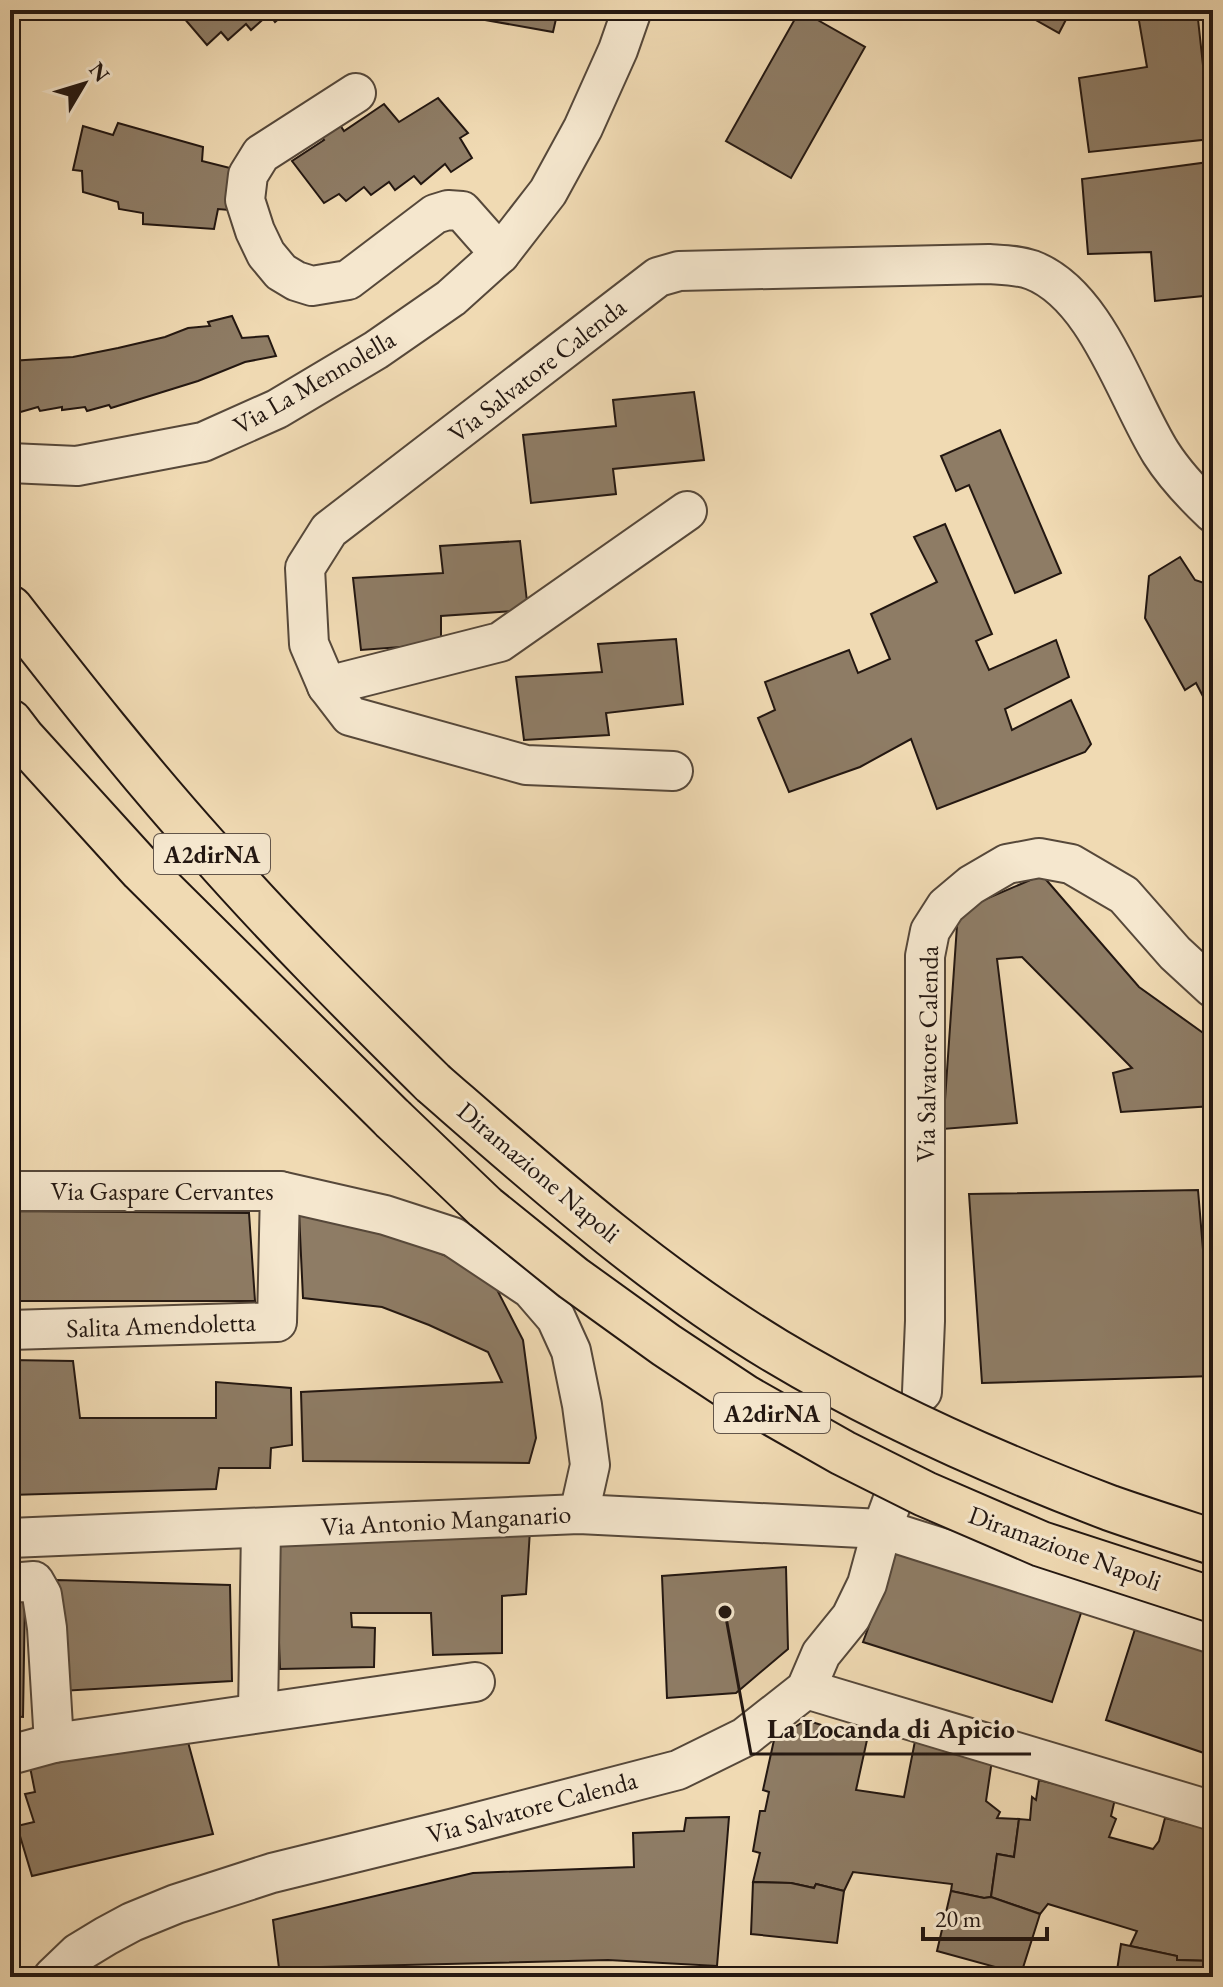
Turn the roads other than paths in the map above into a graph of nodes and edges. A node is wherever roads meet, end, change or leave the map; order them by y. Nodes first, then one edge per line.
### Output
1 (632, 10) edge
2 (356, 93) dead end
3 (500, 254) junction
4 (10, 463) edge
5 (687, 511) dead end
6 (1213, 513) edge
7 (10, 608) edge
8 (327, 686) junction
9 (10, 722) edge
10 (673, 771) dead end
11 (1213, 988) edge
12 (10, 1191) edge
13 (280, 1191) junction
14 (10, 1330) edge
15 (922, 1392) tunnel mouth
16 (579, 1514) junction
17 (887, 1514) junction
18 (261, 1529) junction
19 (10, 1538) edge
20 (1213, 1542) edge
21 (10, 1583) edge
22 (1213, 1600) edge
23 (1213, 1634) edge
24 (475, 1682) dead end
25 (806, 1689) junction
26 (258, 1712) junction
27 (54, 1743) junction
28 (10, 1755) edge
29 (1213, 1811) edge
30 (53, 1977) edge

1 - 3 street, Via La Mennolella
2 - 3 street
3 - 4 street, Via La Mennolella
5 - 8 street
6 - 8 street, Via Salvatore Calenda
7 - 20 highway, Diramazione Napoli / A2dirNA, bridge
8 - 10 street, Via Salvatore Calenda
9 - 22 highway, Diramazione Napoli / A2dirNA, bridge
11 - 15 street, Via Salvatore Calenda
12 - 13 street, Via Gaspare Cervantes
13 - 14 street, Salita Amendoletta
13 - 16 street, Via Gaspare Cervantes
16 - 17 street, Via Antonio Manganario
16 - 18 street, Via Antonio Manganario
17 - 23 street, Via Antonio Manganario
17 - 25 street, Via Salvatore Calenda
18 - 19 street, Via Antonio Manganario
18 - 26 street
21 - 27 street
24 - 26 street
25 - 29 street
25 - 30 street, Via Salvatore Calenda
26 - 27 street
27 - 28 street

